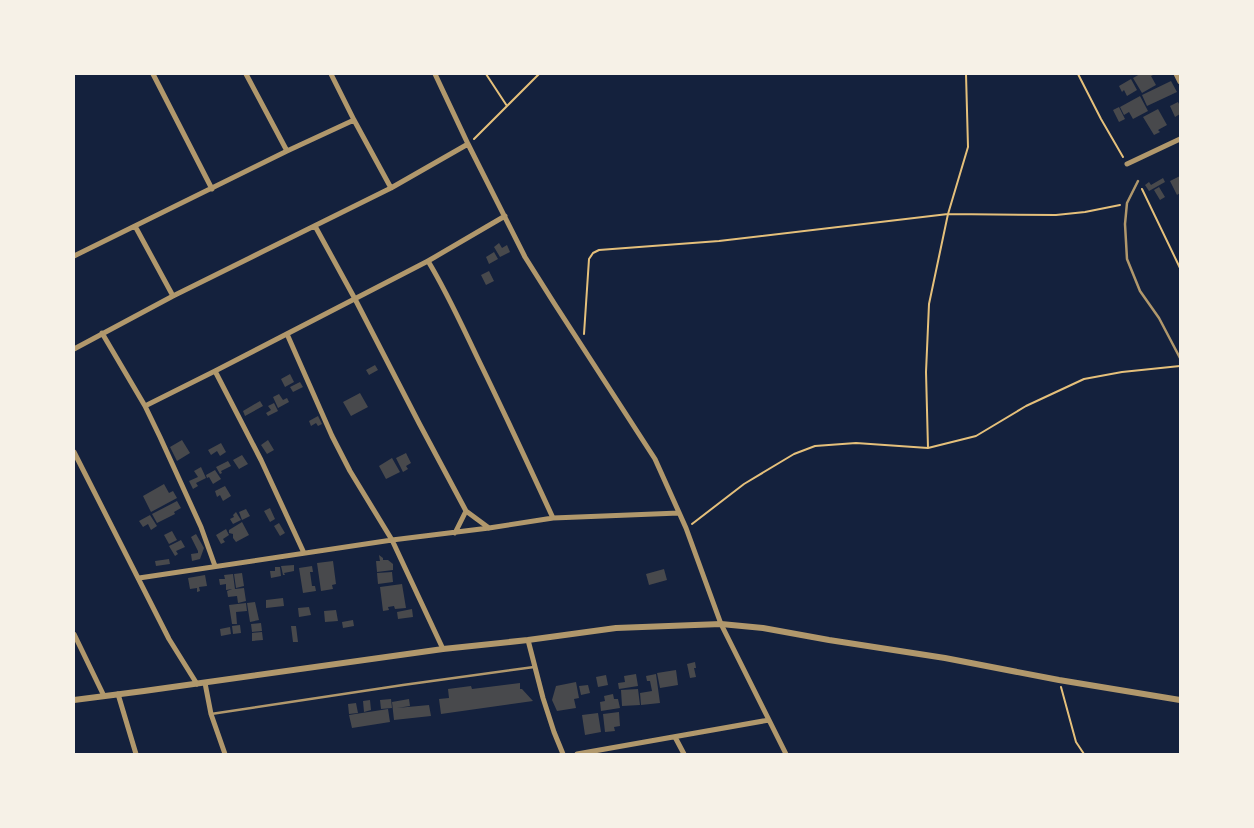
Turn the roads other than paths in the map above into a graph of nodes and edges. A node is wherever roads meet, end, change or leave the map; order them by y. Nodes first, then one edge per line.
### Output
1 (153, 74) edge
2 (246, 74) edge
3 (330, 74) edge
4 (435, 74) edge
5 (1176, 74) edge
6 (1180, 82) edge
7 (354, 120) junction
8 (1180, 140) edge
9 (468, 144) junction
10 (287, 151) junction
11 (1127, 164) dead end
12 (1138, 181) dead end
13 (391, 188) junction
14 (212, 189) junction
15 (505, 216) junction
16 (135, 226) junction
17 (315, 226) junction
18 (74, 256) edge
19 (428, 261) junction
20 (173, 296) junction
21 (355, 299) junction
22 (102, 334) junction
23 (287, 334) junction
24 (74, 349) edge
25 (1180, 358) edge
26 (215, 371) junction
27 (145, 406) junction
28 (74, 452) edge
29 (466, 511) junction
30 (679, 513) junction
31 (553, 518) junction
32 (488, 528) junction
33 (454, 532) junction
34 (392, 540) junction
35 (304, 553) junction
36 (215, 566) junction
37 (138, 578) junction
38 (720, 624) junction
39 (74, 634) edge
40 (528, 640) junction
41 (443, 649) junction
42 (536, 667) junction
43 (205, 683) junction
44 (197, 684) junction
45 (118, 694) junction
46 (104, 696) junction
47 (74, 700) edge
48 (1180, 700) edge
49 (212, 714) junction
50 (769, 720) junction
51 (675, 737) junction
52 (136, 754) edge
53 (225, 754) edge
54 (563, 754) edge
55 (577, 754) edge
56 (684, 754) edge
57 (786, 754) edge

1 - 14 street
2 - 10 street
3 - 7 street
4 - 9 street
5 - 6 street
7 - 10 street
7 - 13 street
8 - 11 street
9 - 13 street
9 - 15 street
10 - 14 street
12 - 25 lane
13 - 17 street
14 - 16 street
15 - 19 street
15 - 30 street
16 - 18 street
16 - 20 street
17 - 20 street
17 - 21 street
19 - 21 street
19 - 31 street
20 - 22 street
21 - 23 street
21 - 29 street
22 - 24 street
22 - 27 street
23 - 26 street
23 - 34 street
26 - 27 street
26 - 35 street
27 - 36 street
28 - 37 street
29 - 32 street
29 - 33 street
30 - 31 street
30 - 38 street
31 - 32 street
32 - 33 street
33 - 34 street
34 - 35 street
34 - 41 street
35 - 36 street
36 - 37 street
37 - 44 street
38 - 40 street
38 - 48 street
38 - 50 street
39 - 46 street
40 - 41 street
40 - 42 street
41 - 43 street
42 - 49 lane
42 - 54 street
43 - 44 street
43 - 49 street
44 - 45 street
45 - 46 street
45 - 52 street
46 - 47 street
49 - 53 street
50 - 51 street
50 - 57 street
51 - 55 street
51 - 56 street

